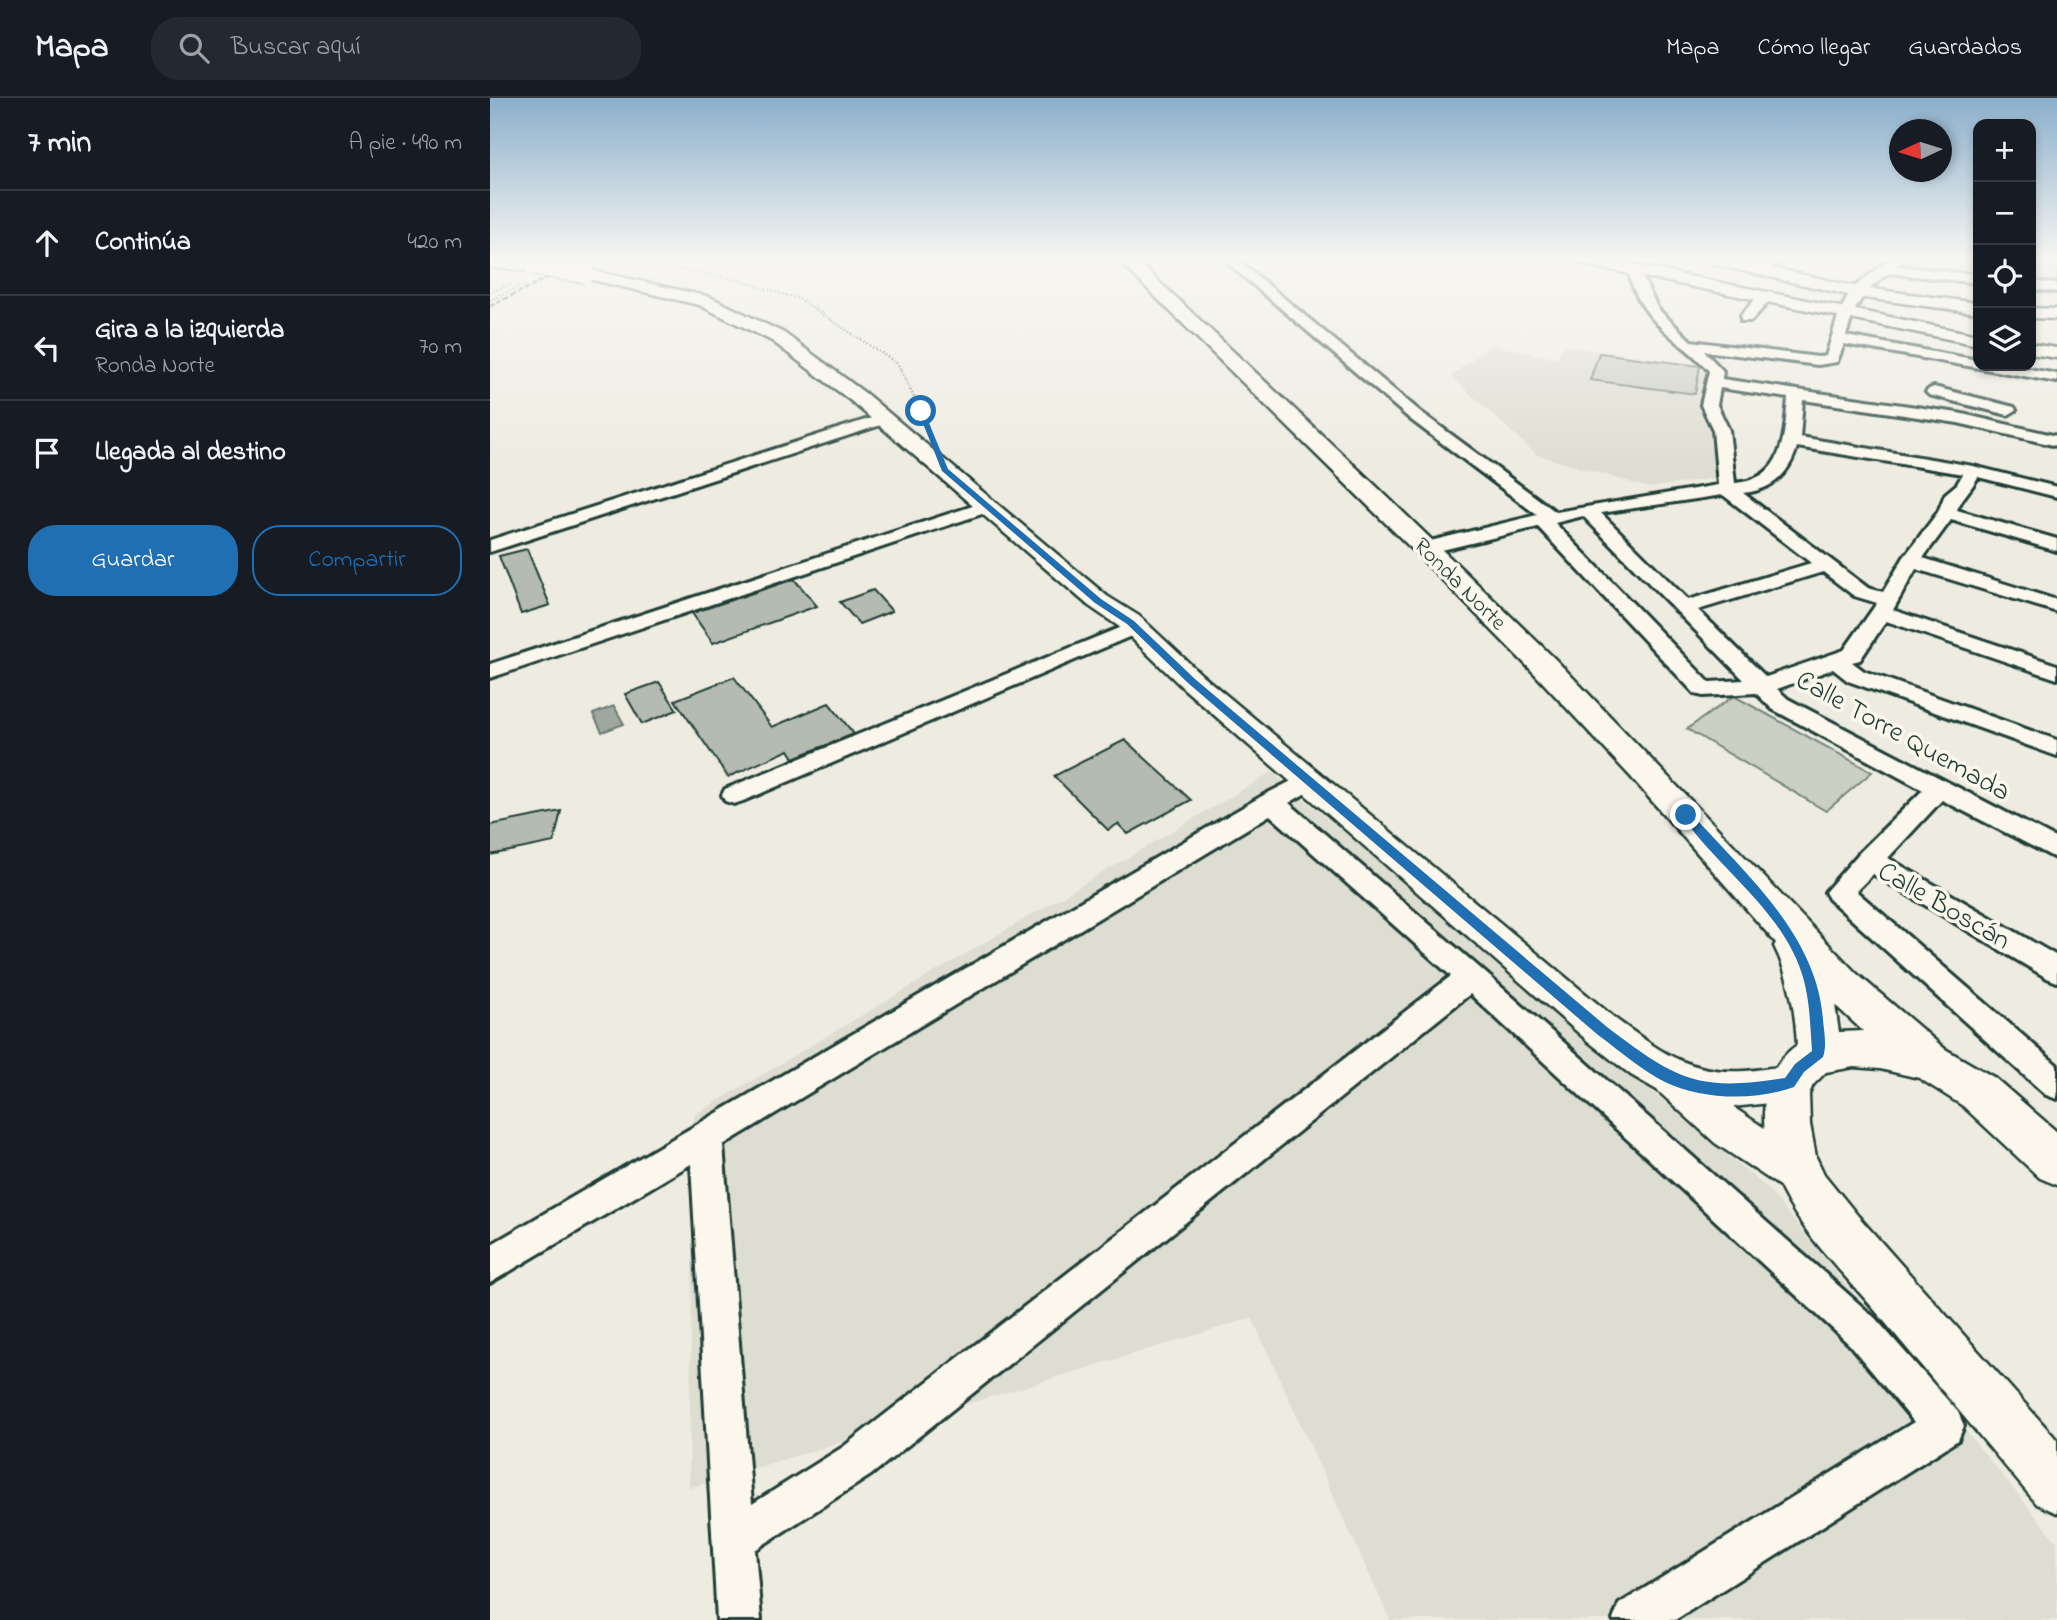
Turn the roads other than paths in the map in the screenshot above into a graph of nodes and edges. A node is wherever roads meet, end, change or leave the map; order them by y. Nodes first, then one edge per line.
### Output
1 (764, 330) edge
2 (1199, 330) edge
3 (1314, 330) edge
4 (1669, 330) edge
5 (1841, 330) edge
6 (1927, 330) edge
7 (1946, 334) junction
8 (1838, 339) junction
9 (1973, 339) edge
10 (1688, 345) junction
11 (2036, 350) edge
12 (2057, 353) edge
13 (1973, 365) edge
14 (2017, 371) edge
15 (1937, 375) junction
16 (2057, 378) edge
17 (1715, 383) junction
18 (1796, 396) junction
19 (2020, 413) dead end
20 (1932, 414) junction
21 (884, 419) junction
22 (2057, 441) edge
23 (1792, 442) junction
24 (1939, 465) junction
25 (1973, 471) junction
26 (1727, 489) junction
27 (2057, 492) edge
28 (1951, 504) junction
29 (988, 506) junction
30 (1587, 510) junction
31 (1546, 518) junction
32 (2057, 545) edge
33 (490, 546) edge
34 (1425, 548) junction
35 (1911, 561) junction
36 (1825, 565) junction
37 (2057, 606) edge
38 (1685, 607) junction
39 (1884, 607) junction
40 (1136, 627) junction
41 (1836, 661) junction
42 (490, 671) edge
43 (2057, 672) edge
44 (1763, 686) junction
45 (2057, 748) edge
46 (1309, 780) junction
47 (1939, 788) junction
48 (734, 796) dead end
49 (1270, 803) junction
50 (2057, 850) edge
51 (1868, 859) junction
52 (1782, 923) junction
53 (2057, 970) edge
54 (1471, 977) junction
55 (1929, 1062) junction
56 (1804, 1068) junction
57 (1671, 1078) junction
58 (2057, 1085) edge
59 (706, 1137) junction
60 (2057, 1163) edge
61 (1798, 1175) junction
62 (490, 1265) edge
63 (2057, 1484) edge
64 (734, 1539) junction
65 (739, 1620) edge
66 (1635, 1620) edge

1 - 21 street, bridge
2 - 34 main road, Ronda Norte
3 - 31 street, Calle Torre Quemada
4 - 10 street
5 - 8 street
6 - 7 street
7 - 9 street
7 - 15 street
8 - 10 street
8 - 15 street
10 - 17 street
11 - 12 street
13 - 15 street
14 - 16 street
15 - 19 street
15 - 20 street
17 - 18 street
17 - 26 street
18 - 20 street
18 - 23 street
20 - 22 street
21 - 29 street
21 - 33 street
23 - 24 street
23 - 26 street
24 - 25 street
24 - 28 street
25 - 27 street
25 - 28 street
26 - 30 street
26 - 36 street
28 - 32 street
28 - 35 street
29 - 40 street
29 - 42 street
30 - 31 street
30 - 38 street, Calle Torre Quemada
31 - 34 street
31 - 44 street, Calle Torre Quemada
34 - 52 main road, Ronda Norte
35 - 37 street
35 - 39 street
36 - 38 street
36 - 39 street
38 - 44 street, Calle Torre Quemada
39 - 41 street
39 - 43 street
40 - 46 street
40 - 48 street
41 - 44 street
41 - 45 street, Calle Torre Quemada
44 - 47 street, Calle Torre Quemada
46 - 49 street
46 - 57 street
47 - 50 street, Calle Torre Quemada
47 - 51 street
49 - 54 street
49 - 59 street
51 - 53 street, Calle Boscán
51 - 58 street
52 - 55 main road, Ronda Norte
52 - 56 main road, Ronda Norte
54 - 64 street
54 - 66 street
55 - 56 main road
55 - 60 main road
56 - 57 street
56 - 61 main road, Ronda Norte
57 - 61 street
59 - 62 street
59 - 64 street
61 - 63 main road
64 - 65 street

